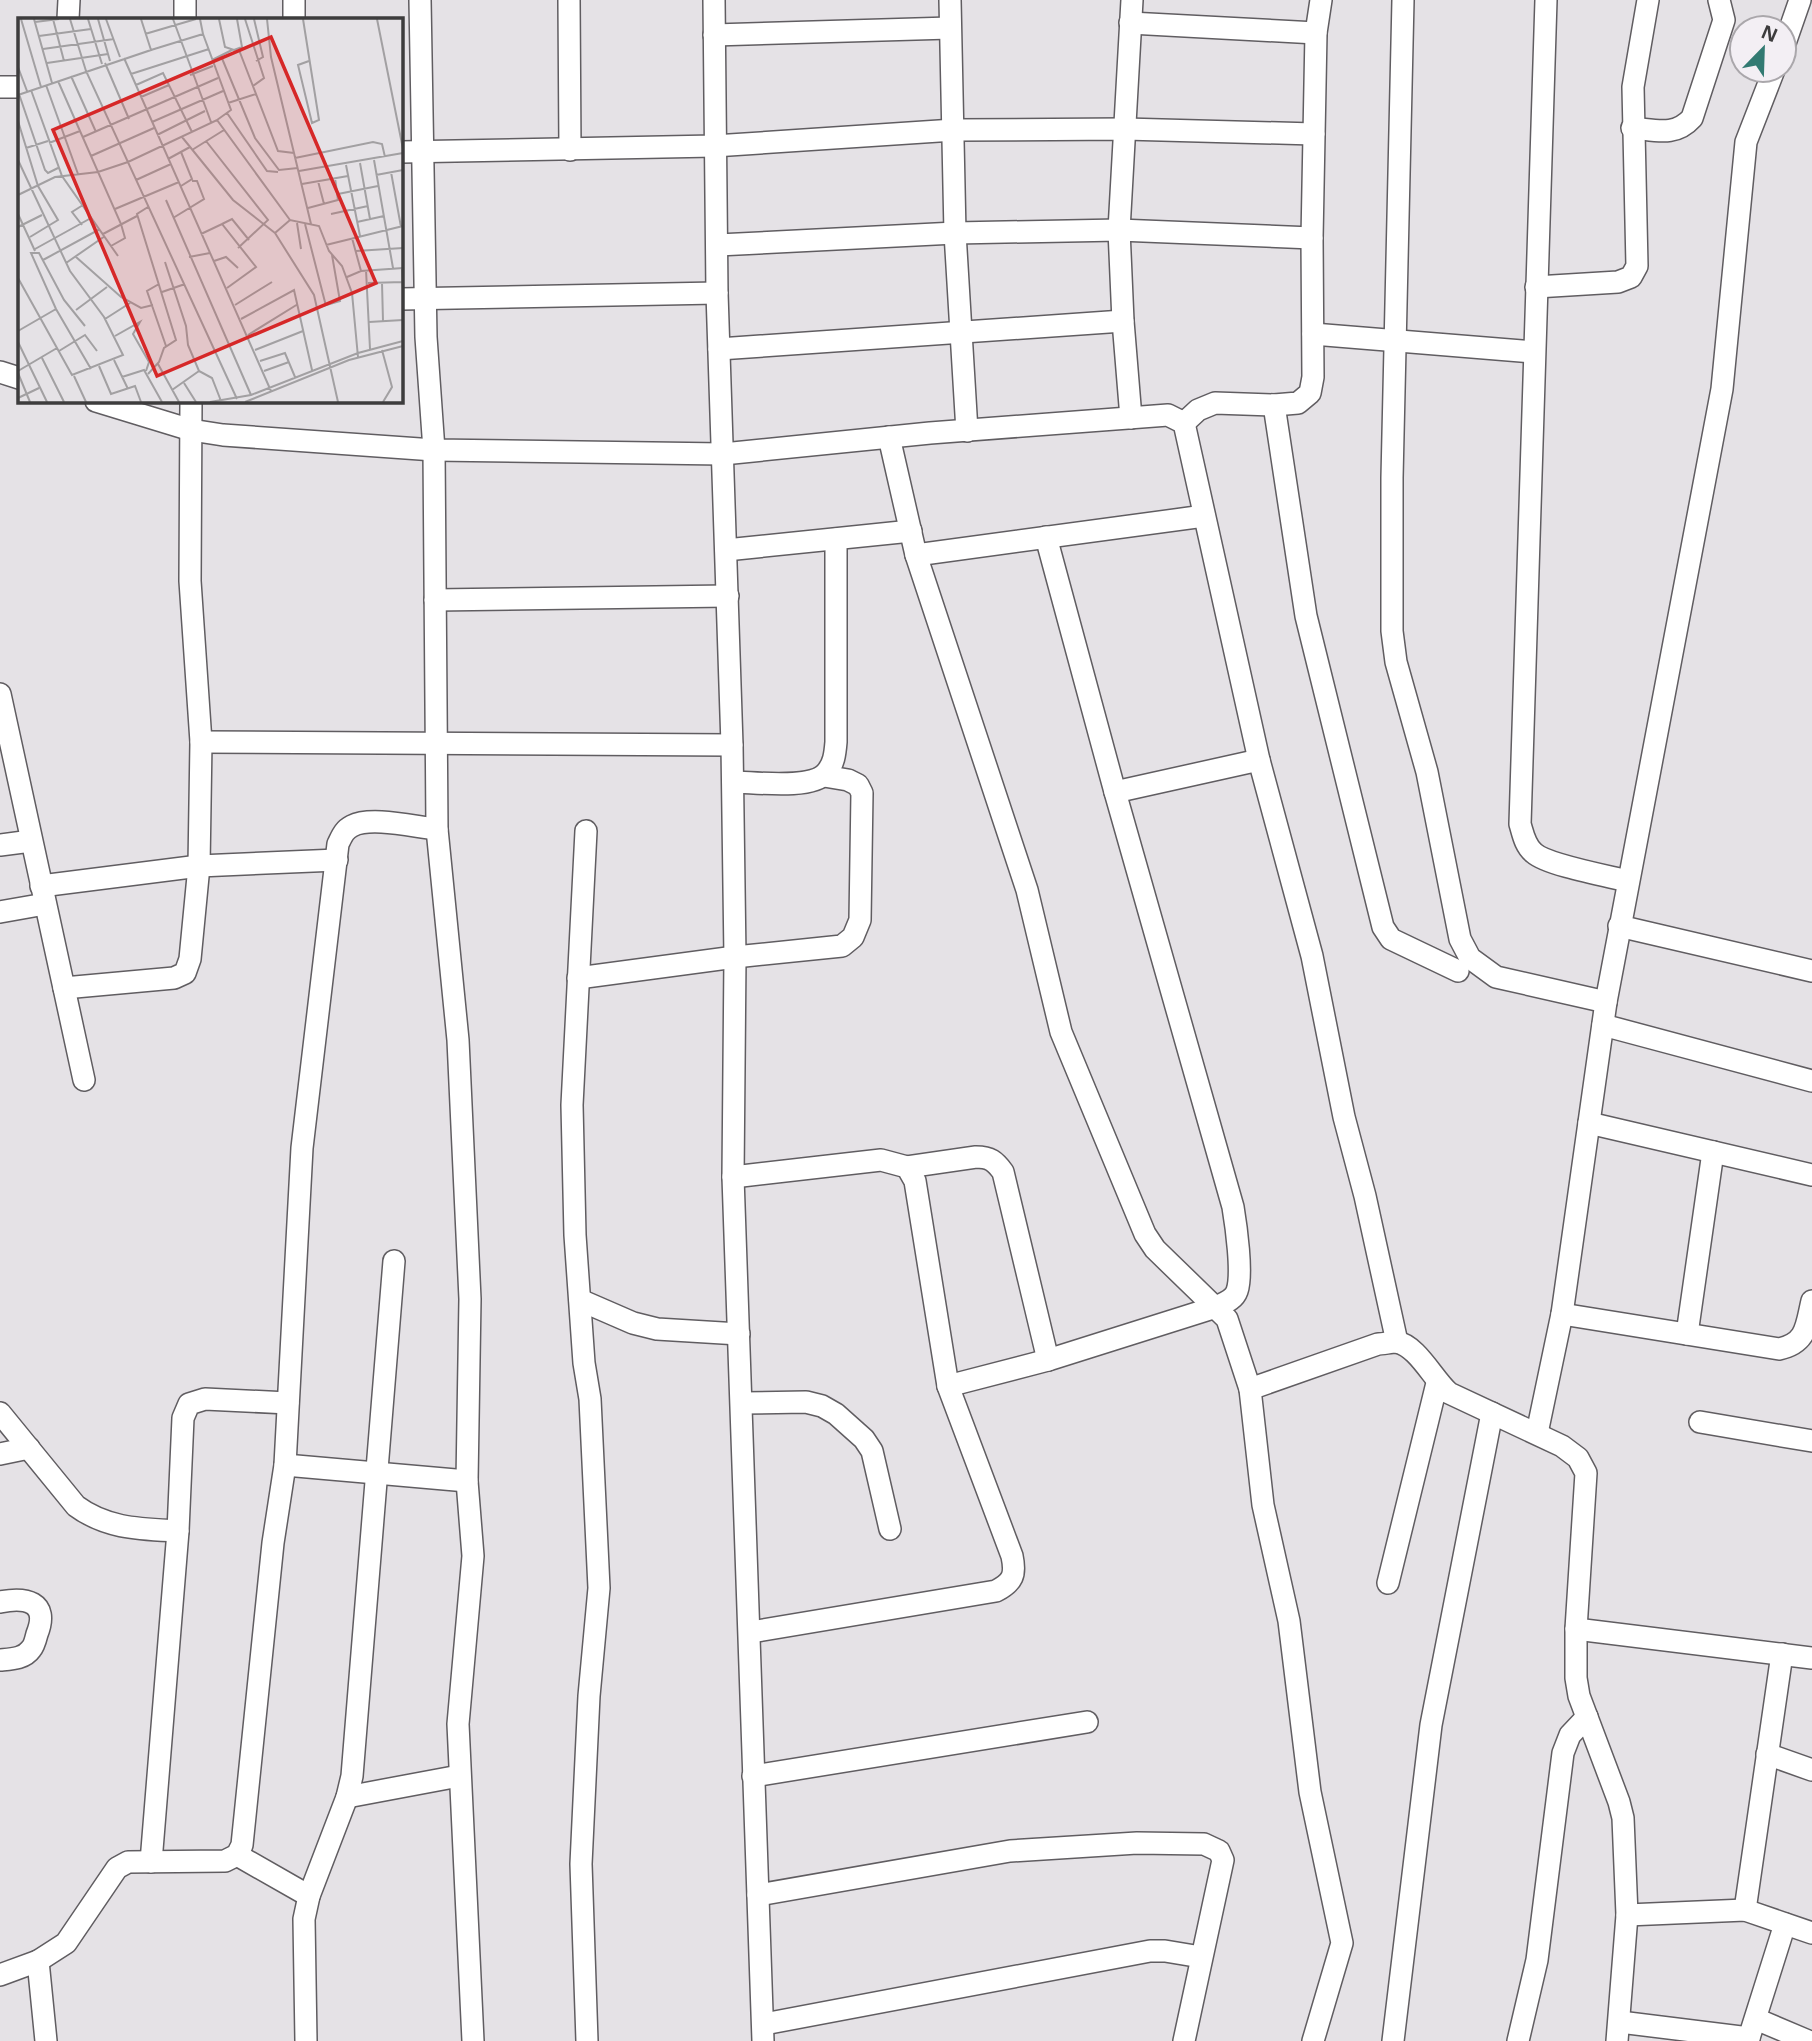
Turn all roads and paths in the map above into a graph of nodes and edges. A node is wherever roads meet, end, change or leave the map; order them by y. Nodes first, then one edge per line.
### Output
1 (69, 0) edge
2 (185, 0) edge
3 (294, 0) edge
4 (420, 0) edge
5 (569, 0) edge
6 (715, 0) edge
7 (950, 0) edge
8 (1132, 0) edge
9 (1321, 0) edge
10 (1403, 0) edge
11 (1546, 0) edge
12 (1648, 0) edge
13 (1719, 0) edge
14 (68, 18) edge
15 (185, 18) edge
16 (294, 18) edge
17 (1130, 23) junction
18 (950, 28) junction
19 (1316, 33) junction
20 (714, 35) junction
21 (1769, 84) edge
22 (0, 87) edge
23 (18, 88) edge
24 (1632, 128) junction
25 (1125, 129) junction
26 (954, 130) junction
27 (1314, 134) junction
28 (714, 146) junction
29 (570, 150) junction
30 (402, 152) edge
31 (424, 153) junction
32 (1119, 230) junction
33 (955, 233) junction
34 (1312, 238) junction
35 (718, 245) junction
36 (1536, 287) junction
37 (717, 293) junction
38 (402, 299) edge
39 (425, 299) junction
40 (1123, 321) junction
41 (960, 333) junction
42 (1313, 334) junction
43 (1395, 341) junction
44 (719, 349) junction
45 (1534, 352) junction
46 (0, 372) edge
47 (18, 377) edge
48 (99, 402) edge
49 (191, 402) edge
50 (1274, 405) junction
51 (1131, 418) junction
52 (1184, 423) junction
53 (191, 430) junction
54 (967, 431) junction
55 (889, 437) junction
56 (434, 450) junction
57 (723, 454) junction
58 (1204, 516) junction
59 (911, 531) junction
60 (1046, 537) junction
61 (836, 539) junction
62 (726, 550) junction
63 (916, 555) junction
64 (727, 596) junction
65 (435, 600) junction
66 (0, 695) edge
67 (4, 735) edge
68 (437, 741) junction
69 (201, 742) junction
70 (732, 745) junction
71 (1259, 760) junction
72 (824, 776) junction
73 (733, 782) junction
74 (1115, 792) junction
75 (437, 829) junction
76 (586, 831) dead end
77 (32, 841) junction
78 (0, 845) edge
79 (337, 860) junction
80 (199, 866) junction
81 (1628, 881) junction
82 (43, 895) junction
83 (0, 912) edge
84 (1619, 926) junction
85 (735, 957) junction
86 (1458, 971) dead end
87 (1812, 971) edge
88 (579, 978) junction
89 (64, 988) junction
90 (1605, 1002) junction
91 (1603, 1025) junction
92 (84, 1080) dead end
93 (1812, 1081) edge
94 (1589, 1123) junction
95 (1713, 1152) junction
96 (907, 1167) junction
97 (1812, 1175) edge
98 (733, 1177) junction
99 (394, 1261) dead end
100 (580, 1300) junction
101 (1812, 1302) edge
102 (1216, 1307) junction
103 (1562, 1314) junction
104 (739, 1334) junction
105 (1687, 1334) junction
106 (1397, 1342) junction
107 (1048, 1360) junction
108 (1437, 1382) junction
109 (948, 1386) junction
110 (1250, 1389) junction
111 (288, 1403) junction
112 (742, 1403) junction
113 (0, 1413) edge
114 (1492, 1413) junction
115 (1700, 1422) dead end
116 (1537, 1433) junction
117 (1812, 1441) edge
118 (29, 1448) junction
119 (0, 1454) edge
120 (285, 1465) junction
121 (377, 1473) junction
122 (467, 1480) junction
123 (890, 1529) dead end
124 (178, 1531) junction
125 (1388, 1583) dead end
126 (0, 1602) edge
127 (1576, 1629) junction
128 (751, 1632) junction
129 (1782, 1654) junction
130 (1812, 1658) edge
131 (0, 1660) edge
132 (1587, 1717) junction
133 (1087, 1722) dead end
134 (1767, 1755) junction
135 (1812, 1770) edge
136 (459, 1776) junction
137 (753, 1776) junction
138 (347, 1797) junction
139 (237, 1856) junction
140 (151, 1862) junction
141 (758, 1895) junction
142 (309, 1896) junction
143 (1745, 1910) junction
144 (1627, 1915) junction
145 (1785, 1924) junction
146 (1812, 1933) edge
147 (1201, 1957) junction
148 (38, 1961) junction
149 (0, 1975) edge
150 (763, 2032) edge
151 (1619, 2032) edge
152 (1751, 2033) edge
153 (46, 2041) edge
154 (306, 2041) edge
155 (473, 2041) edge
156 (587, 2041) edge
157 (1184, 2041) edge
158 (1317, 2041) edge
159 (1393, 2041) edge
160 (1518, 2041) edge
161 (1808, 2041) edge

1 - 14 street
2 - 15 street
3 - 16 street
4 - 31 street
5 - 29 street
6 - 20 street
7 - 18 street
8 - 17 street
9 - 19 street
10 - 43 street
11 - 36 street
12 - 24 street
13 - 24 street
17 - 19 street
17 - 25 street
18 - 20 street
18 - 26 street
19 - 27 street
20 - 28 street
21 - 81 street
22 - 23 street
24 - 36 street
25 - 26 street
25 - 27 street
25 - 32 street
26 - 28 street
26 - 33 street
27 - 34 street
28 - 29 street
28 - 35 street
29 - 31 street
30 - 31 street
31 - 39 street
32 - 33 street
32 - 34 street
32 - 40 street
33 - 35 street
33 - 41 street
34 - 42 street
35 - 37 street
36 - 45 street
37 - 39 street
37 - 44 street
38 - 39 street
39 - 56 street
40 - 41 street
40 - 51 street
41 - 44 street
41 - 54 street
42 - 43 street
42 - 50 street
43 - 45 street
43 - 90 street
44 - 57 street
45 - 81 street
46 - 47 street
48 - 53 street
49 - 53 street
50 - 52 street
50 - 86 street
51 - 52 street
51 - 54 street
52 - 58 street
53 - 56 street
53 - 69 street
54 - 55 street
55 - 57 street
55 - 59 street
56 - 57 street
56 - 65 street
57 - 62 street
58 - 60 street
58 - 71 street
59 - 61 street
59 - 63 street
60 - 63 street
60 - 74 street
61 - 62 street
61 - 72 street
62 - 64 street
63 - 102 street
64 - 65 street
64 - 70 street
65 - 68 street
66 - 67 street
67 - 77 street
68 - 69 street
68 - 70 street
68 - 75 street
69 - 80 street
70 - 73 street
71 - 74 street
71 - 106 street
72 - 73 street
72 - 85 street
73 - 85 street
74 - 102 street
75 - 79 street
75 - 122 street
76 - 88 street
77 - 78 street
77 - 82 street
79 - 80 street
79 - 111 street
80 - 82 street
80 - 89 street
81 - 84 street
82 - 83 street
82 - 89 street
84 - 87 street
84 - 90 street
85 - 88 street
85 - 98 street
88 - 100 street
89 - 92 street
90 - 91 street
91 - 93 street
91 - 94 street
94 - 95 street
94 - 103 street
95 - 97 street
95 - 105 street
96 - 98 street
96 - 107 street
96 - 109 street
98 - 104 street
99 - 121 street
100 - 104 street
100 - 156 street
101 - 105 street
102 - 107 street
102 - 110 street
103 - 105 street
103 - 116 street
104 - 112 street
106 - 108 street
106 - 110 street
107 - 109 street
108 - 114 street
108 - 125 street
109 - 128 street
110 - 158 street
111 - 120 street
111 - 124 street
112 - 123 street
112 - 128 street
113 - 118 street
114 - 116 street
114 - 159 street
115 - 117 street
116 - 127 street
118 - 119 street
118 - 124 street
120 - 121 street
120 - 139 street
121 - 122 street
121 - 138 street
122 - 136 street
124 - 140 street
126 - 131 street
127 - 129 street
127 - 132 street
128 - 137 street
129 - 130 street
129 - 134 street
132 - 144 street
132 - 160 street
133 - 137 street
134 - 135 street
134 - 143 street
136 - 138 street
136 - 155 street
137 - 141 street
138 - 142 street
139 - 140 street
139 - 142 street
140 - 148 street
141 - 147 street
141 - 150 street
142 - 154 street
143 - 144 street
143 - 145 street
144 - 151 street
145 - 146 street
145 - 152 street
147 - 150 street
147 - 157 street
148 - 149 street
148 - 153 street
151 - 152 street
152 - 161 street

